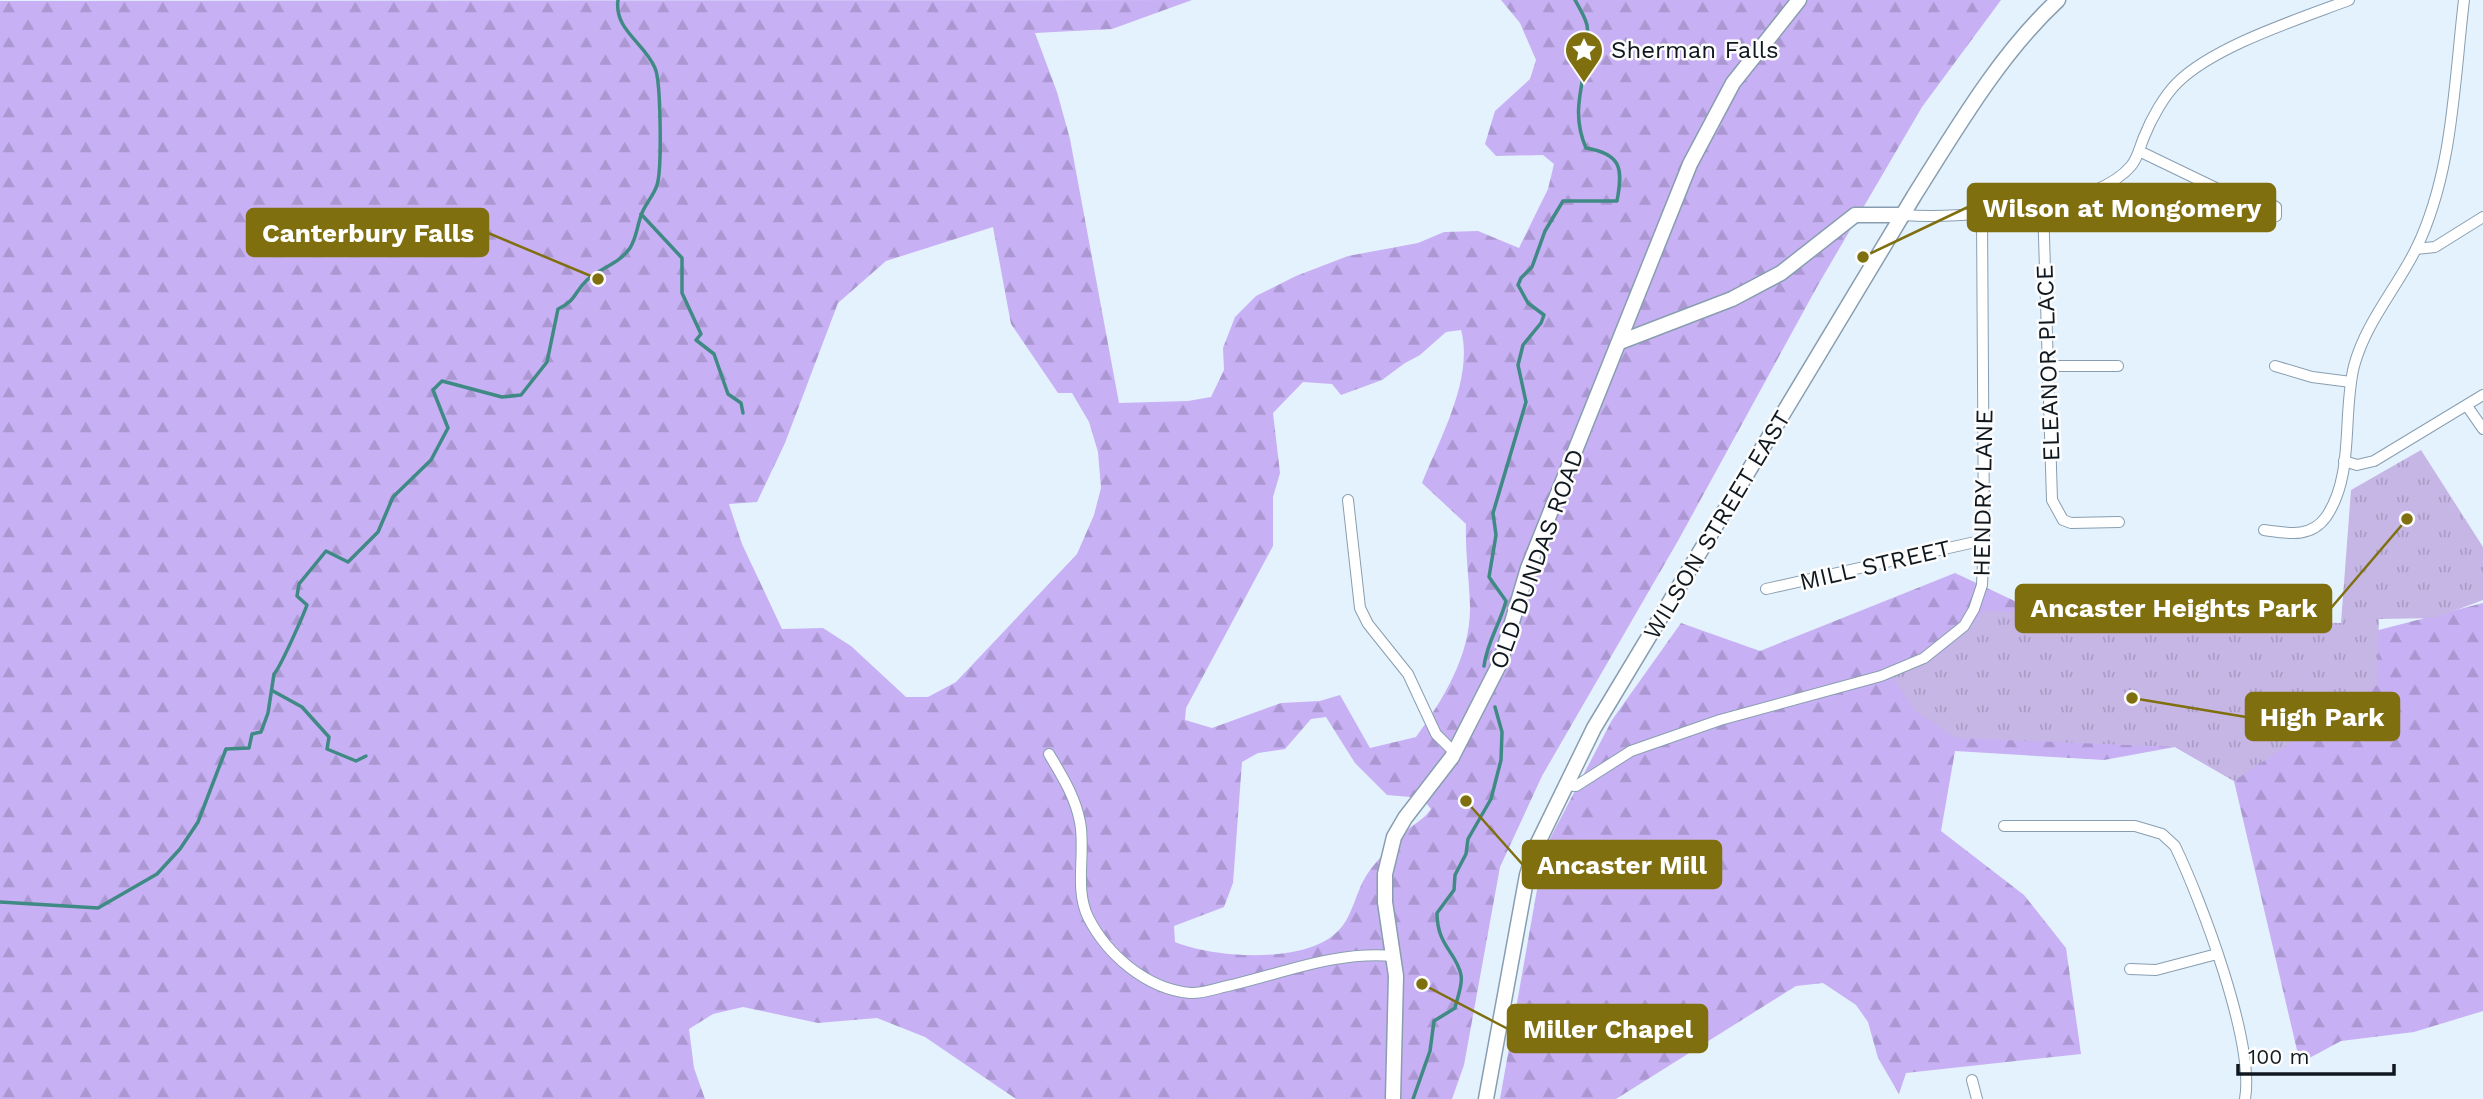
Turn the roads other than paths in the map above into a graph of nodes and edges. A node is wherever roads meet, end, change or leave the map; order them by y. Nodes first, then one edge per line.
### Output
1 (1799, 0) edge
2 (2058, 0) edge
3 (2349, 0) edge
4 (2463, 0) edge
5 (2139, 151) junction
6 (2043, 204) junction
7 (2249, 204) dead end
8 (1903, 215) junction
9 (1982, 216) junction
10 (2483, 217) edge
11 (2416, 249) junction
12 (1620, 342) junction
13 (2050, 366) junction
14 (2118, 366) dead end
15 (2276, 366) dead end
16 (2351, 382) junction
17 (2483, 395) edge
18 (2467, 406) junction
19 (2483, 429) edge
20 (2344, 461) junction
21 (1348, 500) dead end
22 (2119, 522) dead end
23 (2263, 530) dead end
24 (1984, 540) junction
25 (1766, 589) dead end
26 (1454, 753) junction
27 (1049, 754) dead end
28 (1565, 785) junction
29 (2004, 826) dead end
30 (2217, 954) junction
31 (1394, 956) junction
32 (2130, 969) dead end
33 (1972, 1080) dead end
34 (1393, 1099) edge
35 (1486, 1099) edge
36 (1977, 1099) edge
37 (2245, 1099) edge

1 - 12 street, OLD DUNDAS ROAD
2 - 8 street, WILSON STREET EAST
3 - 5 street
4 - 11 street
5 - 6 street
5 - 7 street
6 - 9 street
6 - 13 street, ELEANOR PLACE
8 - 9 street
8 - 12 street
8 - 28 street, WILSON STREET EAST
9 - 24 street, HENDRY LANE
10 - 11 street
11 - 16 street
12 - 26 street, OLD DUNDAS ROAD
13 - 14 street
13 - 22 street, ELEANOR PLACE
15 - 16 street
16 - 20 street
17 - 18 street
18 - 19 street
18 - 20 street
20 - 23 street
21 - 26 street
24 - 25 street, MILL STREET
24 - 28 street, HENDRY LANE
26 - 31 street, OLD DUNDAS ROAD
27 - 31 street
28 - 35 street, WILSON STREET EAST
29 - 30 street
30 - 32 street
30 - 37 street
31 - 34 street, OLD DUNDAS ROAD
33 - 36 street

